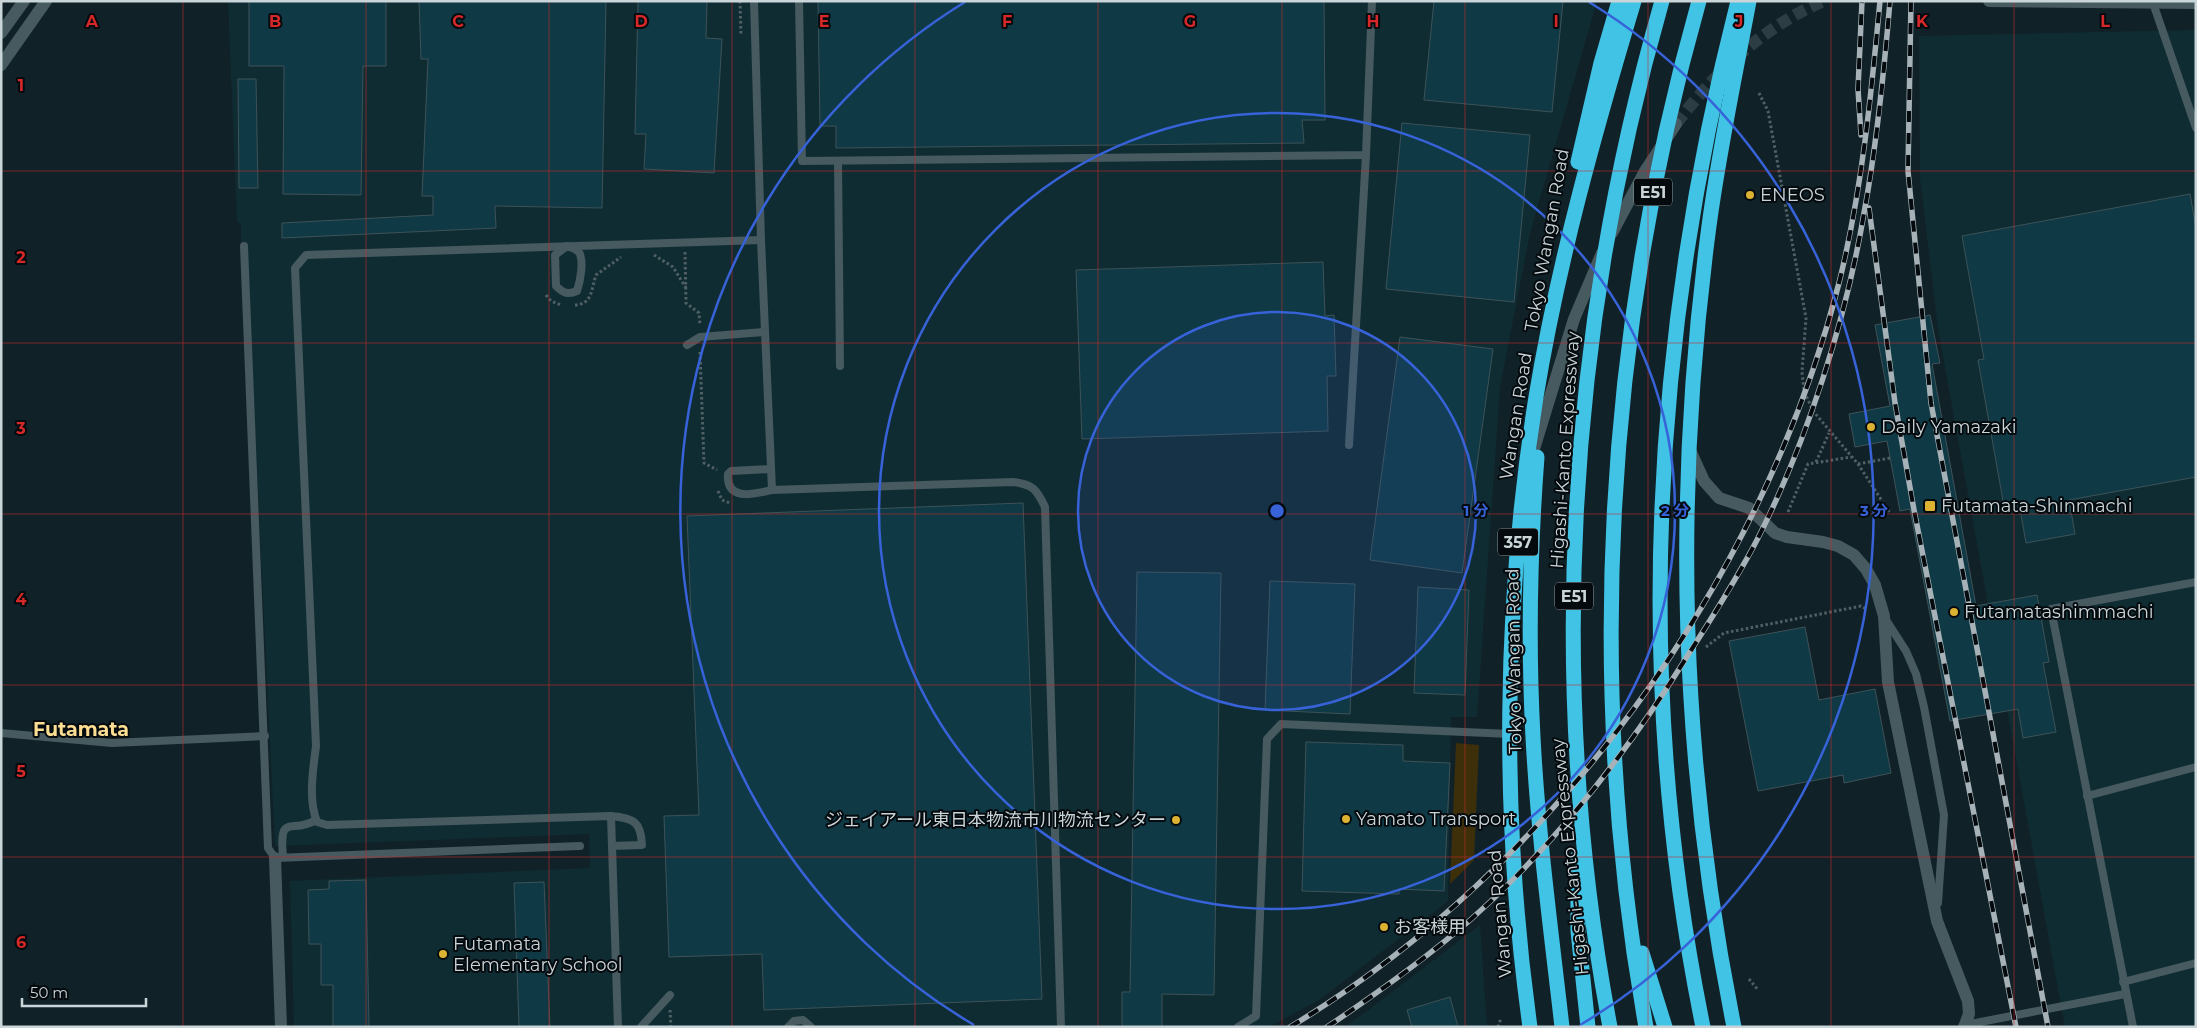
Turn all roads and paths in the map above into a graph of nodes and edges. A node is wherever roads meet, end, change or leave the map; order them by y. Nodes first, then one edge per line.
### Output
1 (24, 1) edge
2 (46, 1) edge
3 (740, 1) edge
4 (754, 1) edge
5 (799, 1) edge
6 (1372, 1) edge
7 (1619, 1) edge
8 (1634, 1) edge
9 (1662, 1) edge
10 (1699, 1) edge
11 (1738, 1) edge
12 (1749, 1) edge
13 (1989, 1) edge
14 (2153, 2) edge
15 (2196, 3) edge
16 (1, 33) edge
17 (742, 41) dead end
18 (1, 64) edge
19 (1759, 93) dead end
20 (1676, 124) tunnel mouth
21 (2196, 128) edge
22 (1366, 155) junction
23 (838, 161) junction
24 (761, 240) junction
25 (244, 246) dead end
26 (567, 246) junction
27 (685, 250) dead end
28 (628, 253) dead end
29 (648, 253) dead end
30 (686, 288) junction
31 (546, 295) dead end
32 (700, 325) dead end
33 (765, 332) junction
34 (687, 345) dead end
35 (700, 352) dead end
36 (840, 366) dead end
37 (1829, 432) junction
38 (1349, 445) dead end
39 (1689, 448) junction
40 (1851, 457) junction
41 (1890, 458) dead end
42 (1815, 463) junction
43 (1858, 464) junction
44 (771, 469) junction
45 (717, 477) dead end
46 (718, 486) dead end
47 (772, 490) junction
48 (1522, 502) junction
49 (738, 503) dead end
50 (1788, 512) dead end
51 (1890, 513) dead end
52 (2196, 582) edge
53 (1866, 609) dead end
54 (1884, 616) junction
55 (1706, 647) dead end
56 (1, 733) edge
57 (1510, 734) junction
58 (265, 736) junction
59 (2196, 767) edge
60 (2087, 796) junction
61 (1581, 810) junction
62 (611, 816) junction
63 (316, 820) junction
64 (580, 846) dead end
65 (612, 846) junction
66 (279, 857) junction
67 (1629, 909) junction
68 (1937, 921) junction
69 (2196, 963) edge
70 (1749, 978) dead end
71 (2123, 982) junction
72 (1758, 990) dead end
73 (670, 994) dead end
74 (2125, 994) junction
75 (670, 1009) dead end
76 (1501, 1018) dead end
77 (1964, 1026) edge
78 (281, 1027) edge
79 (618, 1027) edge
80 (641, 1027) edge
81 (671, 1027) edge
82 (788, 1027) edge
83 (811, 1027) edge
84 (1061, 1027) edge
85 (1238, 1027) edge
86 (1498, 1027) edge
87 (1530, 1027) edge
88 (1562, 1027) edge
89 (1588, 1027) edge
90 (1610, 1027) edge
91 (1646, 1027) edge
92 (1665, 1027) edge
93 (1703, 1027) edge
94 (1734, 1027) edge
95 (2133, 1027) edge

1 - 16 street
2 - 18 street
3 - 17 path
4 - 24 lane
5 - 23 lane
6 - 22 lane
7 - 88 highway, Tokyo Wangan Road / 357
8 - 48 highway, Wangan Road / 357
9 - 61 highway, Higashi-Kanto Expressway / E51
10 - 67 highway, E51
11 - 93 highway
12 - 39 highway
13 - 14 street
14 - 15 street
14 - 21 lane
19 - 37 path
20 - 48 street
22 - 23 lane
22 - 38 lane
23 - 36 lane
24 - 26 lane
24 - 33 lane
25 - 58 lane
26 - 26 lane
26 - 63 lane
27 - 30 path
28 - 31 path
29 - 30 path
30 - 32 path
33 - 34 lane
33 - 44 lane
35 - 45 path
37 - 40 path
37 - 42 path
39 - 54 street
39 - 94 highway
40 - 42 path
40 - 43 path
41 - 43 path
42 - 50 path
43 - 51 path
44 - 47 lane
44 - 47 lane
46 - 49 path
47 - 84 lane
48 - 57 highway, Wangan Road / 357
52 - 60 lane
53 - 55 path
54 - 68 street
54 - 68 lane
56 - 58 lane
57 - 85 lane
57 - 87 highway, Wangan Road / 357
58 - 66 lane
59 - 60 lane
60 - 71 lane
61 - 89 highway
61 - 90 highway, Higashi-Kanto Expressway / E51
62 - 63 lane
62 - 65 lane
62 - 65 lane
63 - 66 lane
64 - 66 lane
65 - 79 lane
66 - 78 street
67 - 91 highway, E51
67 - 92 highway
68 - 77 street
69 - 71 lane
70 - 72 path
71 - 74 lane
73 - 80 lane
74 - 77 lane
74 - 95 lane
75 - 81 path
76 - 86 path
82 - 83 lane

